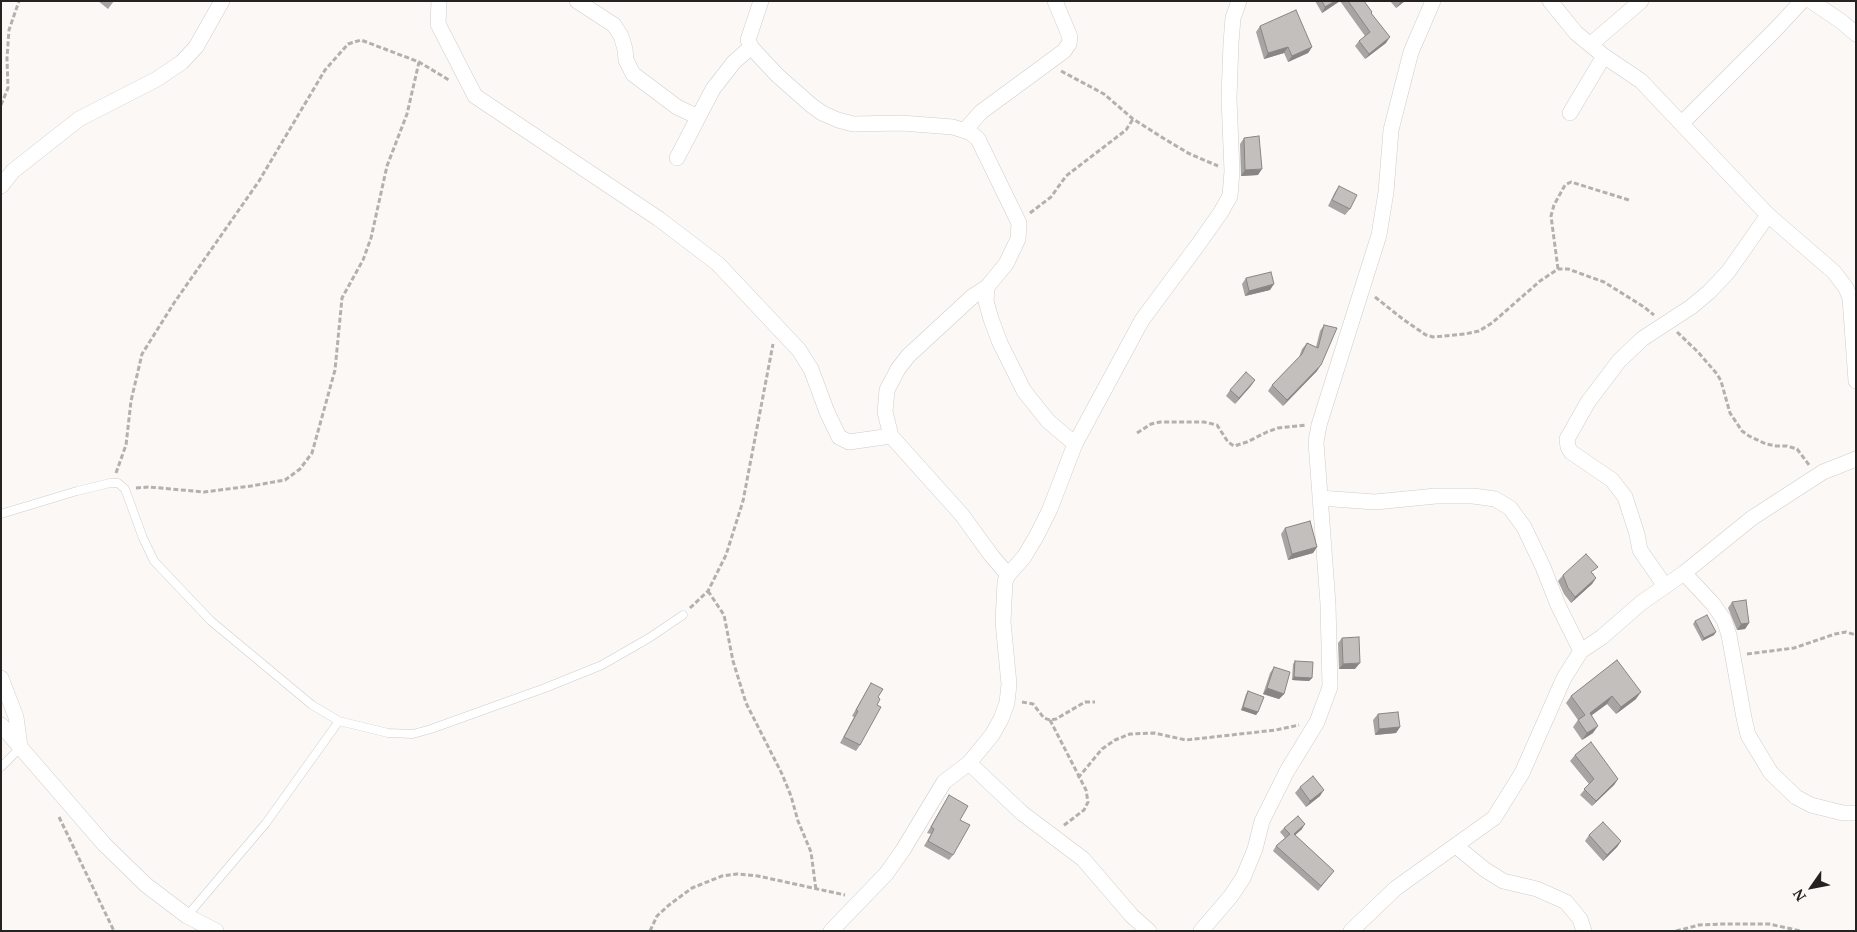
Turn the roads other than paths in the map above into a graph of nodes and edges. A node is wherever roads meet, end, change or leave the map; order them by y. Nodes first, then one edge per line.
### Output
1 (222, 1) edge
2 (439, 1) edge
3 (577, 1) edge
4 (760, 1) edge
5 (1055, 1) edge
6 (1239, 1) edge
7 (1433, 1) edge
8 (1550, 1) edge
9 (1641, 1) edge
10 (1802, 1) edge
11 (1811, 1) edge
12 (1856, 34) edge
13 (1591, 44) junction
14 (751, 47) junction
15 (1604, 56) junction
16 (1570, 113) dead end
17 (698, 117) junction
18 (1682, 123) junction
19 (965, 130) junction
20 (676, 158) dead end
21 (1, 186) edge
22 (1768, 214) junction
23 (987, 287) junction
24 (1856, 381) edge
25 (891, 436) junction
26 (1075, 444) junction
27 (1856, 459) edge
28 (1320, 498) junction
29 (1, 514) edge
30 (1684, 573) junction
31 (1008, 575) junction
32 (1664, 586) junction
33 (683, 615) road end
34 (1581, 651) junction
35 (1, 678) edge
36 (339, 721) junction
37 (1, 725) edge
38 (20, 748) junction
39 (969, 763) junction
40 (1, 767) edge
41 (1856, 813) edge
42 (1456, 846) junction
43 (187, 916) junction
44 (216, 931) edge
45 (831, 931) edge
46 (1149, 931) edge
47 (1202, 931) edge
48 (1351, 931) edge
49 (1584, 931) edge

1 - 21 street
2 - 25 street
3 - 17 street
4 - 14 street
5 - 19 street
6 - 26 street
7 - 28 street
8 - 13 street
9 - 13 street
10 - 18 street
11 - 12 street
13 - 15 street
14 - 17 street
14 - 19 street
15 - 16 street
15 - 18 street
17 - 20 street
18 - 22 street
19 - 23 street
22 - 24 street
22 - 32 street
23 - 25 street
23 - 26 street
25 - 31 street
26 - 31 street
27 - 30 street
28 - 34 street
28 - 47 street
29 - 36 lane
30 - 32 street
30 - 41 street
31 - 39 street
32 - 34 street
33 - 36 lane
34 - 42 street
35 - 38 street
36 - 43 lane
37 - 38 street
38 - 40 lane
38 - 43 street
39 - 45 street
39 - 46 street
42 - 48 street
42 - 49 street
43 - 44 street

